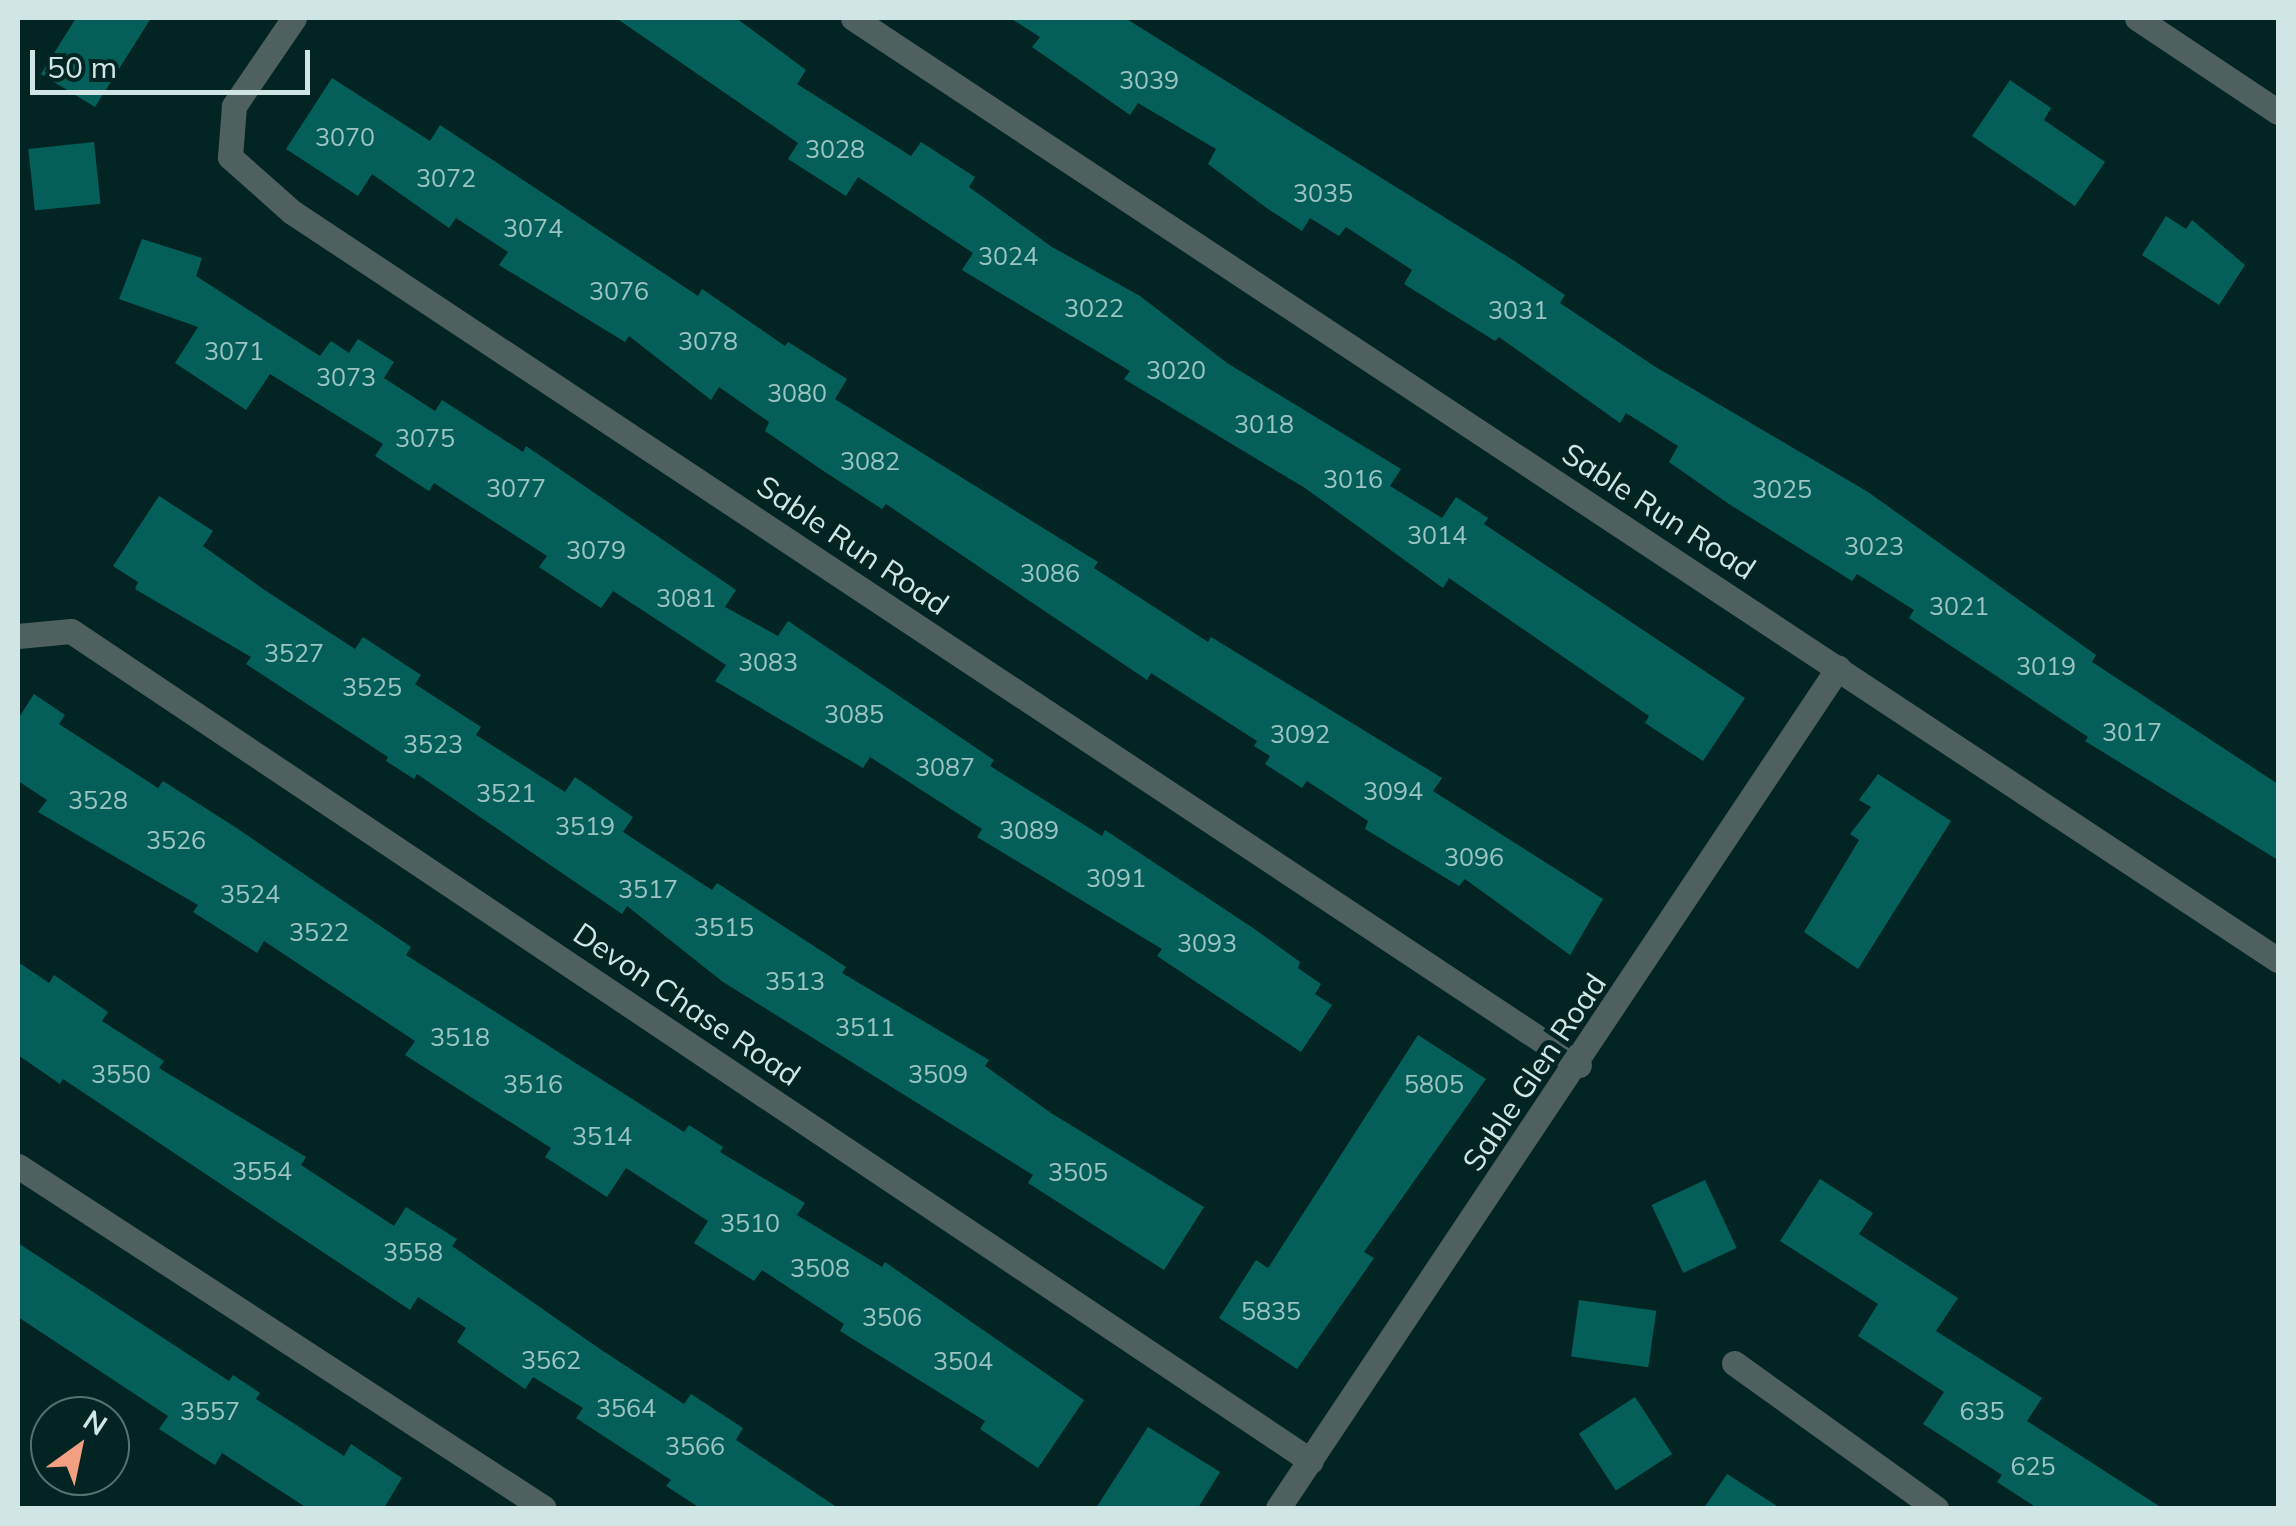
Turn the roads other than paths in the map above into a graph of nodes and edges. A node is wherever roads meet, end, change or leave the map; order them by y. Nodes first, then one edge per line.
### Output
1 (294, 18) edge
2 (854, 18) edge
3 (2137, 18) edge
4 (2278, 112) edge
5 (18, 636) edge
6 (1838, 668) junction
7 (2278, 960) edge
8 (1579, 1065) junction
9 (18, 1166) edge
10 (1734, 1363) dead end
11 (1310, 1461) junction
12 (544, 1508) edge
13 (1278, 1508) edge
14 (1936, 1508) edge

1 - 8 street, Sable Run Road
2 - 6 street, Sable Run Road
3 - 4 street
5 - 11 street, Devon Chase Road
6 - 7 street, Sable Run Road
6 - 8 street, Sable Glen Road
8 - 11 street, Sable Glen Road
9 - 12 street
10 - 14 street
11 - 13 street, Sable Glen Road

